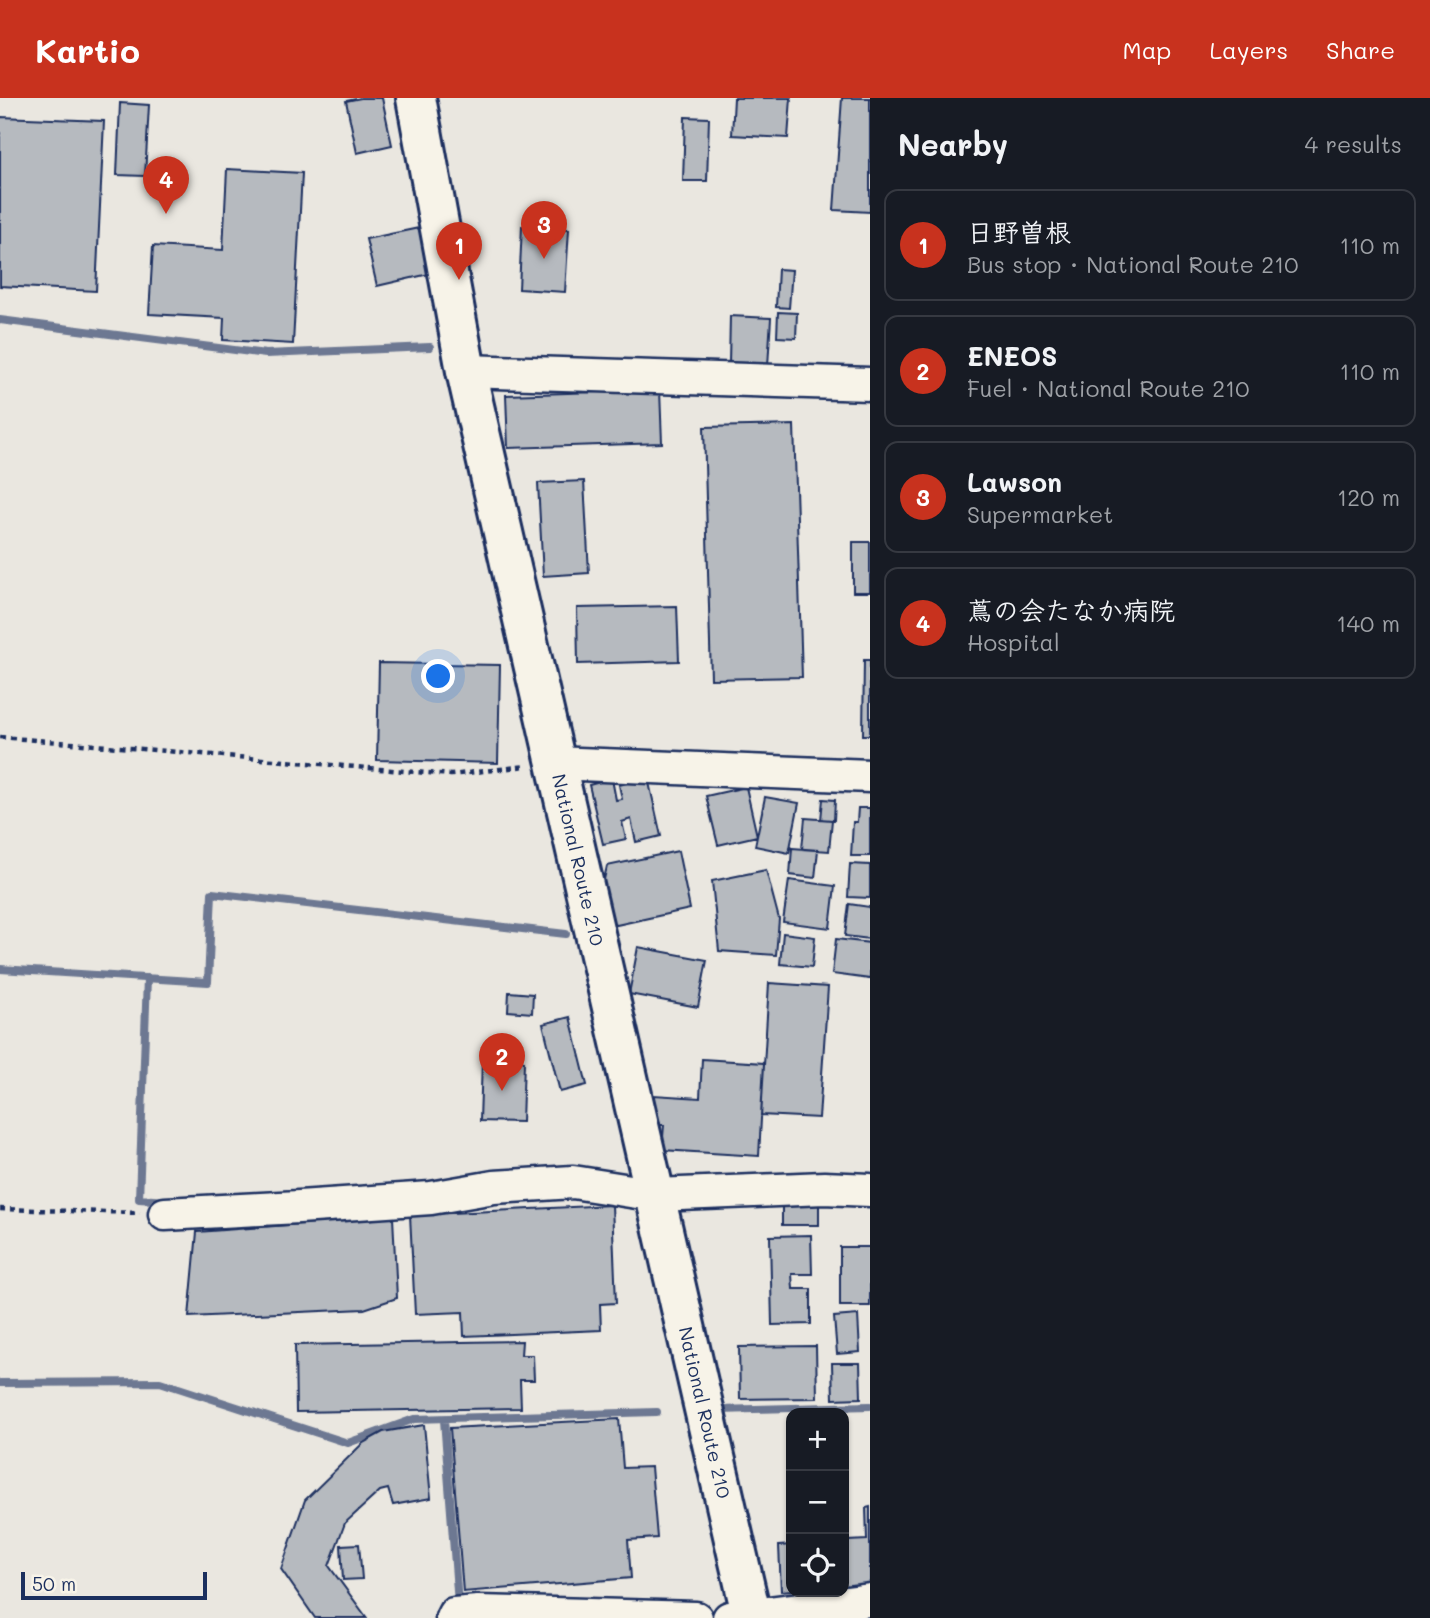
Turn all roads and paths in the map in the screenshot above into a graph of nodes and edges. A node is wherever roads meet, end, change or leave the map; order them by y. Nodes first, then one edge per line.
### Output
1 (416, 98) edge
2 (466, 371) junction
3 (870, 384) edge
4 (0, 737) edge
5 (555, 763) junction
6 (870, 776) edge
7 (870, 1190) edge
8 (656, 1195) junction
9 (0, 1209) edge
10 (165, 1214) joint
11 (870, 1600) edge
12 (744, 1617) edge
13 (452, 1618) edge
14 (696, 1618) edge

1 - 2 highway, National Route 210
2 - 3 street
2 - 5 highway, National Route 210
4 - 5 path
5 - 6 street
5 - 8 highway, National Route 210
7 - 8 street
8 - 10 street
8 - 12 highway, National Route 210
9 - 10 path
11 - 12 street
13 - 14 street

